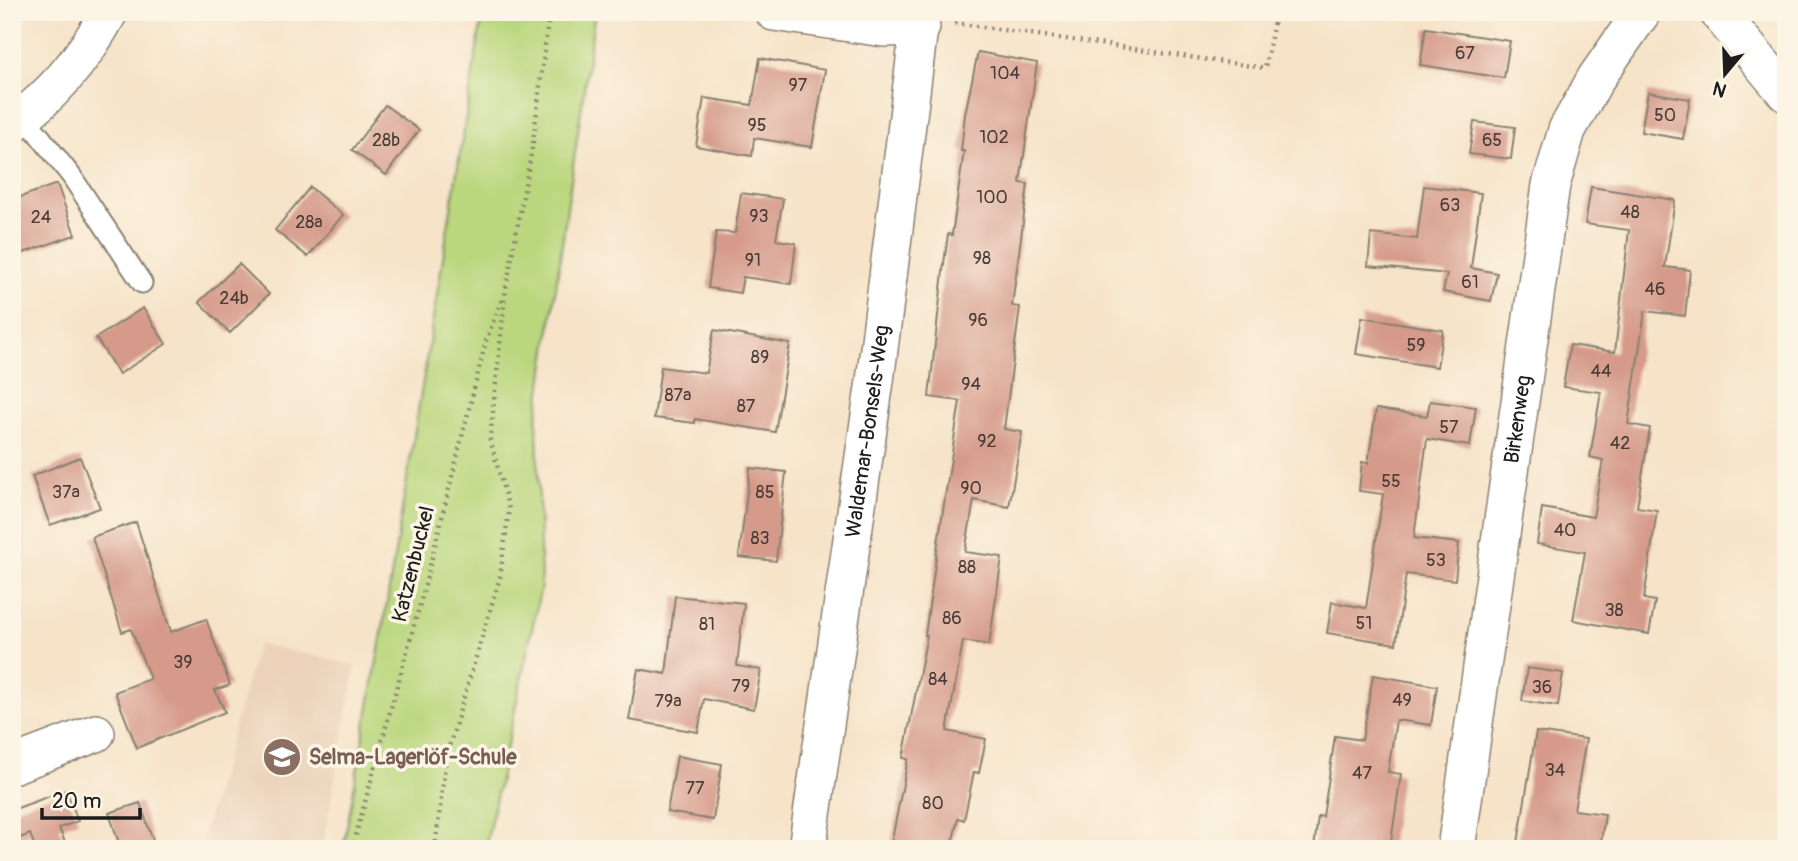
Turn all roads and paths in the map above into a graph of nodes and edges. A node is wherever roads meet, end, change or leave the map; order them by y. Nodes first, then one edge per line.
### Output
1 (109, 12) edge
2 (549, 12) edge
3 (774, 12) edge
4 (1276, 12) edge
5 (1642, 12) edge
6 (1718, 12) edge
7 (921, 19) edge
8 (1786, 93) edge
9 (18, 120) edge
10 (142, 283) dead end
11 (506, 288) junction
12 (96, 733) dead end
13 (12, 765) edge
14 (352, 849) edge
15 (435, 849) edge
16 (807, 849) edge
17 (1456, 849) edge

1 - 9 street
2 - 11 path, Katzenbuckel
3 - 7 street
4 - 7 path
5 - 17 street, Birkenweg
6 - 8 street
7 - 16 street, Waldemar-Bonsels-Weg
9 - 10 lane
11 - 14 path, Katzenbuckel
11 - 15 path, Katzenbuckel
12 - 13 street

